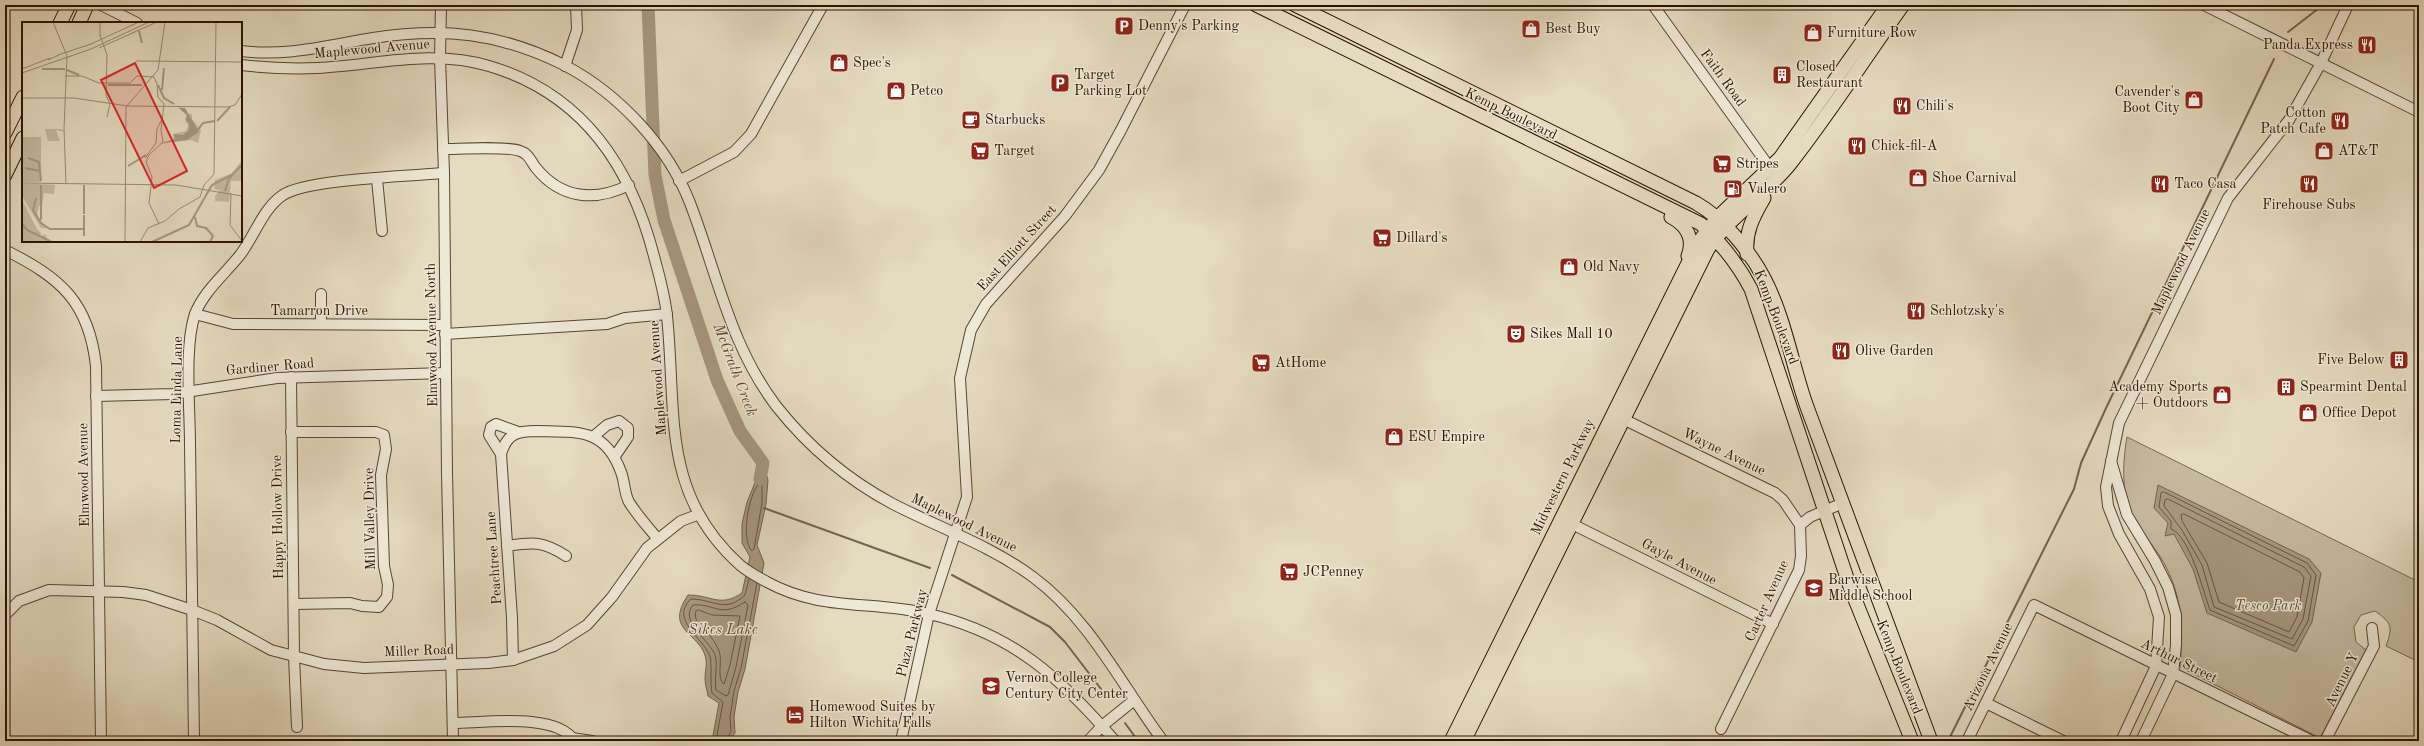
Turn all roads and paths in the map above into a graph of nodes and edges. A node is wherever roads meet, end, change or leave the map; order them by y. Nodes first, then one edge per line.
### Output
1 (69, 5) edge
2 (87, 5) edge
3 (101, 5) edge
4 (441, 5) edge
5 (576, 5) edge
6 (823, 5) edge
7 (1185, 5) edge
8 (1256, 5) edge
9 (1295, 5) edge
10 (1653, 5) edge
11 (1888, 5) edge
12 (1903, 5) edge
13 (2204, 5) edge
14 (2348, 5) edge
15 (60, 22) edge
16 (78, 22) edge
17 (135, 22) edge
18 (440, 31) junction
19 (1876, 32) junction
20 (242, 51) edge
21 (440, 58) junction
22 (2321, 63) junction
23 (242, 65) edge
24 (565, 66) junction
25 (1836, 88) junction
26 (22, 99) edge
27 (2419, 112) edge
28 (5, 133) edge
29 (22, 140) edge
30 (443, 149) junction
31 (1770, 168) junction
32 (444, 173) junction
33 (5, 175) edge
34 (377, 179) junction
35 (679, 181) junction
36 (1771, 184) junction
37 (629, 185) junction
38 (1647, 199) junction
39 (1721, 222) junction
40 (382, 231) dead end
41 (1711, 234) junction
42 (5, 250) edge
43 (1748, 254) junction
44 (1681, 272) junction
45 (321, 294) dead end
46 (195, 314) junction
47 (667, 314) junction
48 (321, 324) junction
49 (445, 329) junction
50 (446, 374) junction
51 (291, 377) junction
52 (190, 391) junction
53 (96, 396) junction
54 (1624, 419) junction
55 (291, 432) junction
56 (518, 432) junction
57 (594, 436) junction
58 (501, 454) junction
59 (615, 456) junction
60 (2110, 460) junction
61 (1843, 503) junction
62 (1825, 510) junction
63 (697, 515) junction
64 (1566, 521) junction
65 (1800, 525) junction
66 (955, 533) junction
67 (657, 538) junction
68 (508, 546) junction
69 (566, 556) dead end
70 (100, 592) junction
71 (294, 604) junction
72 (2034, 605) joint
73 (192, 610) junction
74 (929, 614) junction
75 (5, 615) edge
76 (1773, 624) junction
77 (1889, 626) junction
78 (2372, 628) dead end
79 (1869, 634) junction
80 (294, 657) junction
81 (513, 660) junction
82 (453, 664) junction
83 (2156, 666) junction
84 (2173, 674) junction
85 (1133, 701) junction
86 (1986, 703) junction
87 (454, 723) junction
88 (1102, 726) junction
89 (297, 727) dead end
90 (1721, 729) dead end
91 (1460, 737) edge
92 (573, 740) edge
93 (101, 741) edge
94 (194, 741) edge
95 (453, 741) edge
96 (592, 741) edge
97 (901, 741) edge
98 (1088, 741) edge
99 (1115, 741) edge
100 (1163, 741) edge
101 (1912, 741) edge
102 (1931, 741) edge
103 (1967, 741) edge
104 (2063, 741) edge
105 (2122, 741) edge
106 (2140, 741) edge
107 (2312, 741) edge
108 (2325, 741) edge

1 - 15 main road
2 - 16 main road
3 - 17 street
4 - 18 street, Elmwood Avenue North
5 - 24 street
6 - 35 street
7 - 66 street, East Elliott Street
8 - 38 main road, Kemp Boulevard
9 - 39 main road, Kemp Boulevard
10 - 31 street, Faith Road
11 - 19 main road
12 - 19 main road
13 - 22 street
14 - 22 street, Maplewood Avenue
18 - 20 street, Maplewood Avenue
18 - 21 street, Elmwood Avenue North
18 - 24 street, Maplewood Avenue
19 - 25 main road
21 - 23 street, Maplewood Avenue
21 - 30 street, Elmwood Avenue North
21 - 37 street, Maplewood Avenue
22 - 27 street
22 - 60 street, Maplewood Avenue
24 - 35 street, Maplewood Avenue
25 - 31 main road
25 - 36 main road
26 - 28 main road
29 - 33 main road
30 - 32 street, Elmwood Avenue North
30 - 37 street
31 - 39 main road
32 - 34 street, Loma Linda Lane
32 - 49 street, Elmwood Avenue North
34 - 40 street
34 - 46 street, Loma Linda Lane
35 - 66 street, Maplewood Avenue
36 - 39 main road
36 - 43 main road
37 - 47 street, Maplewood Avenue
38 - 41 main road, Kemp Boulevard
38 - 44 main road
39 - 41 main road
39 - 43 main road, Kemp Boulevard
41 - 44 main road, Midwestern Parkway
41 - 54 main road, Midwestern Parkway
41 - 62 main road, Kemp Boulevard
42 - 53 street, Elmwood Avenue
43 - 61 main road, Kemp Boulevard
44 - 64 main road, Midwestern Parkway
45 - 48 street
46 - 48 street, Tamarron Drive
46 - 52 street, Loma Linda Lane
47 - 49 street, Tamarron Drive
47 - 63 street, Maplewood Avenue
48 - 49 street, Tamarron Drive
49 - 50 street, Elmwood Avenue North
50 - 51 street, Gardiner Road
50 - 82 street, Elmwood Avenue North
51 - 52 street, Gardiner Road
51 - 55 street, Happy Hollow Drive
52 - 53 street, Gardiner Road
52 - 73 street, Loma Linda Lane
53 - 70 street, Elmwood Avenue
54 - 64 main road, Midwestern Parkway
54 - 65 street, Wayne Avenue
55 - 71 street, Happy Hollow Drive
55 - 71 street, Mill Valley Drive
56 - 57 street, Peachtree Lane
56 - 58 street
56 - 58 street, Peachtree Lane
57 - 59 street, Peachtree Lane
57 - 59 street
58 - 68 street, Peachtree Lane
59 - 67 street, Peachtree Lane
60 - 83 street, Maplewood Avenue
60 - 84 street
61 - 62 street
61 - 77 main road, Kemp Boulevard
62 - 65 street
62 - 79 main road, Kemp Boulevard
63 - 67 street, Miller Road
63 - 74 street, Maplewood Avenue
64 - 76 street, Gayle Avenue
64 - 91 main road, Midwestern Parkway
65 - 76 street, Carter Avenue
66 - 74 street, Plaza Parkway
66 - 85 street, Maplewood Avenue
67 - 81 street, Miller Road
68 - 69 street
68 - 81 street, Peachtree Lane
70 - 73 street, Miller Road
70 - 75 street, Miller Road
70 - 93 street, Elmwood Avenue
71 - 80 street, Happy Hollow Drive
72 - 83 street, Arthur Street
72 - 86 street, Arizona Avenue
73 - 80 street, Miller Road
73 - 94 street, Loma Linda Lane
74 - 88 street, Maplewood Avenue
74 - 97 street, Plaza Parkway
76 - 90 street, Carter Avenue
77 - 79 main road
77 - 102 main road, Kemp Boulevard
78 - 108 street, Avenue Y
79 - 101 main road, Kemp Boulevard
80 - 82 street, Miller Road
80 - 89 street, Happy Hollow Drive
81 - 82 street, Miller Road
82 - 87 street, Elmwood Avenue North
83 - 84 street, Arthur Street
83 - 105 street, Maplewood Avenue
84 - 106 street
84 - 107 street, Arthur Street
85 - 88 street
85 - 100 street, Maplewood Avenue
86 - 103 street, Arizona Avenue
86 - 104 street
87 - 92 street
87 - 95 street, Elmwood Avenue North
88 - 98 street
88 - 99 street, Maplewood Avenue
92 - 96 street

